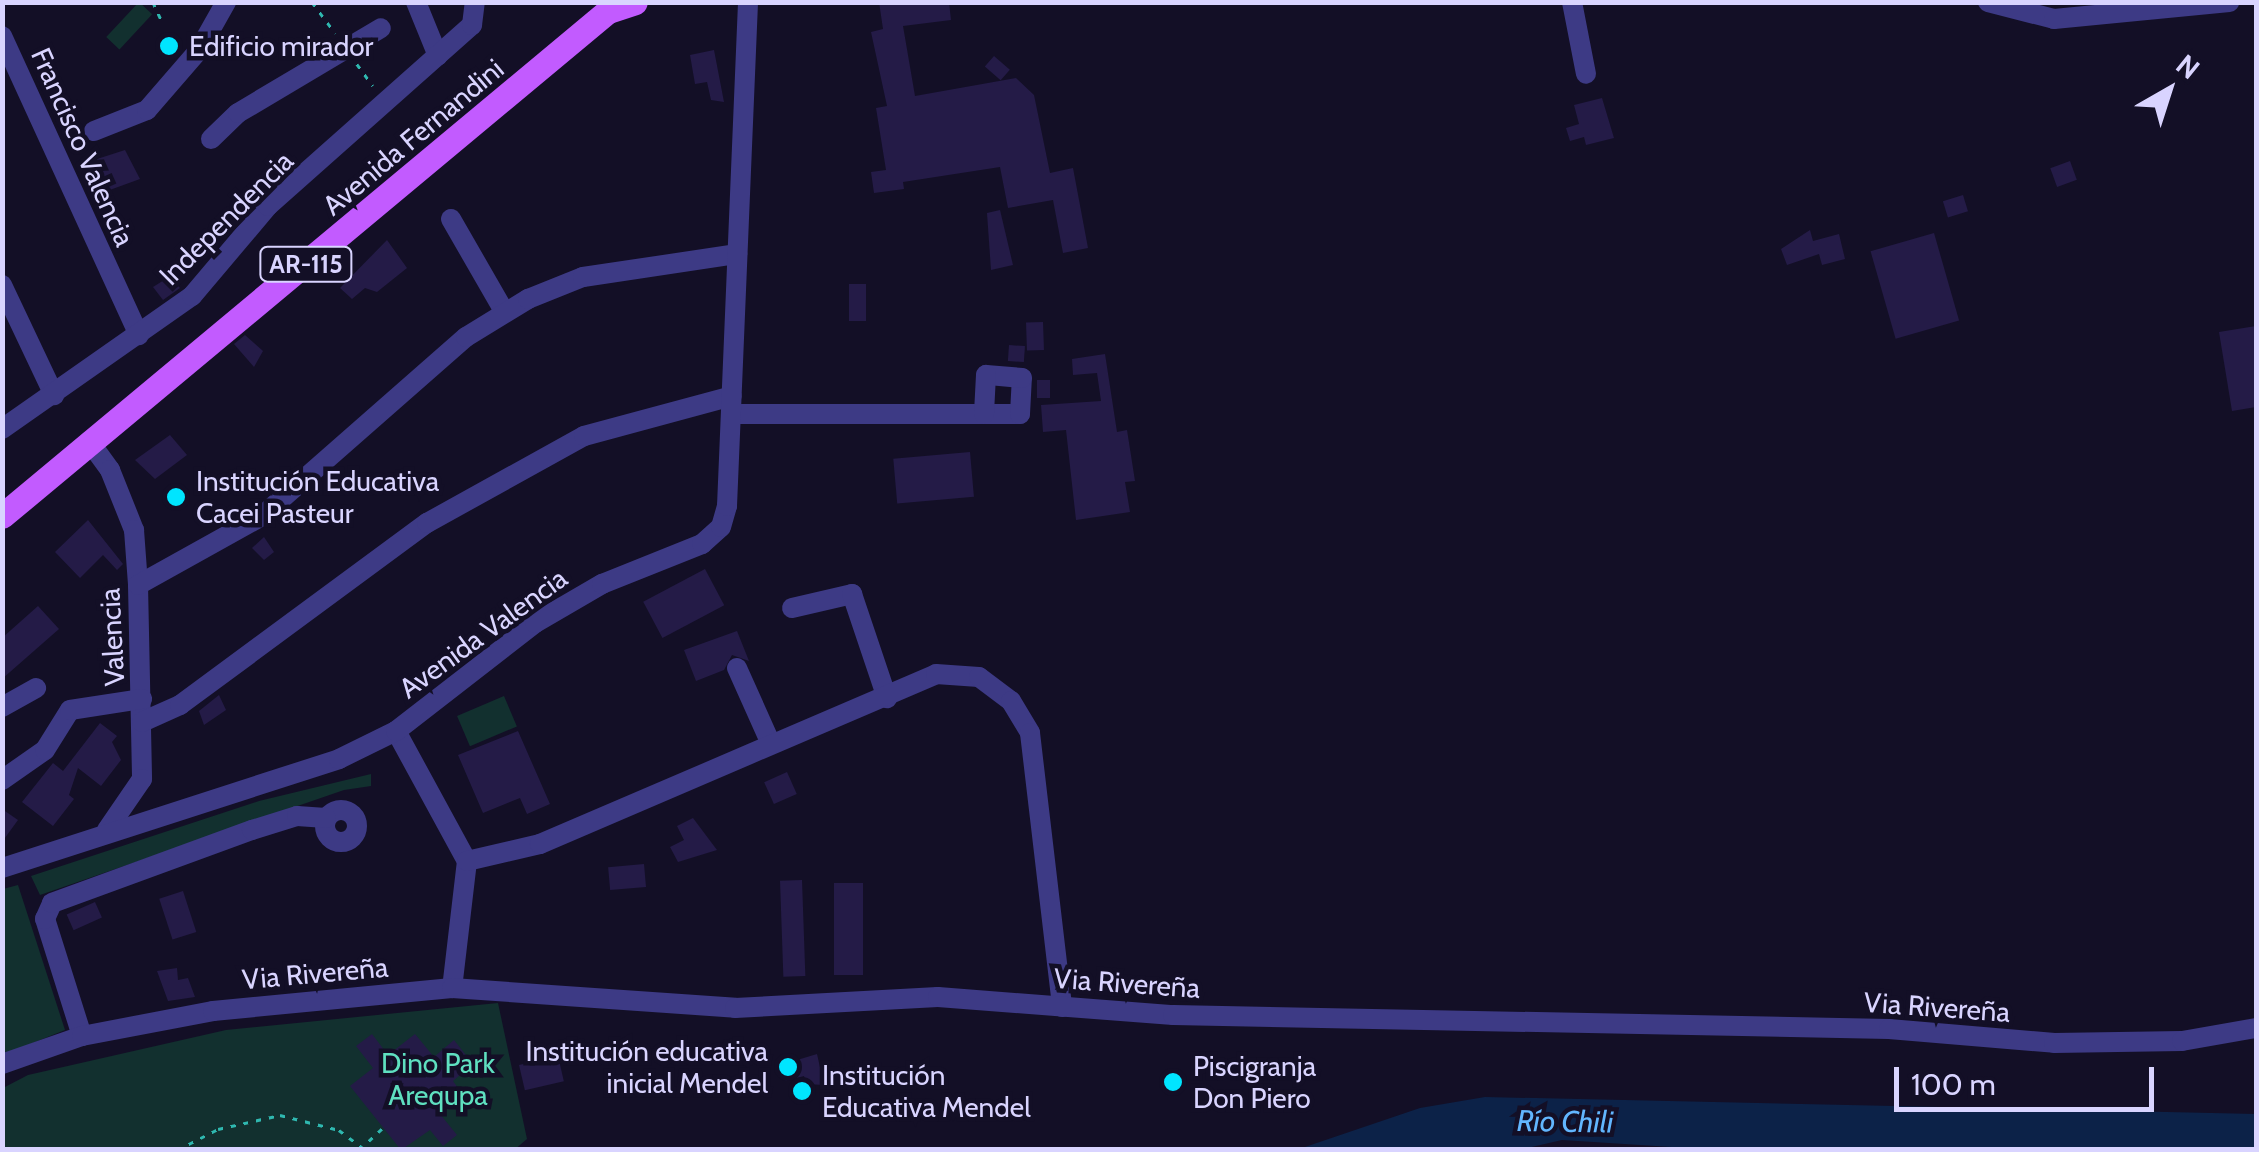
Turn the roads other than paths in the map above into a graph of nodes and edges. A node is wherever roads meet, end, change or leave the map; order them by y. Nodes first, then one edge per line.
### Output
1 (226, 2) edge
2 (416, 2) edge
3 (474, 2) edge
4 (635, 2) edge
5 (748, 2) edge
6 (1572, 2) edge
7 (1988, 2) edge
8 (2229, 2) edge
9 (613, 7) edge
10 (381, 28) dead end
11 (2, 36) edge
12 (438, 56) junction
13 (1586, 74) dead end
14 (94, 131) dead end
15 (211, 139) dead end
16 (451, 219) dead end
17 (737, 254) junction
18 (2, 285) edge
19 (505, 313) junction
20 (139, 335) junction
21 (54, 395) junction
22 (732, 405) junction
23 (984, 414) dead end
24 (2, 429) edge
25 (89, 441) junction
26 (2, 516) edge
27 (138, 585) junction
28 (792, 608) dead end
29 (737, 668) dead end
30 (36, 688) dead end
31 (887, 698) junction
32 (142, 699) junction
33 (2, 707) edge
34 (142, 722) junction
35 (396, 731) junction
36 (771, 744) junction
37 (2, 780) edge
38 (326, 818) dead end
39 (106, 831) junction
40 (467, 861) junction
41 (2, 868) edge
42 (452, 988) junction
43 (1062, 1006) junction
44 (2256, 1028) edge
45 (82, 1036) junction
46 (2, 1064) edge

1 - 14 street
2 - 12 street
3 - 12 street, Independencia
4 - 9 main road, Avenida Fernandini / AR-115
5 - 17 street, Avenida Valencia
6 - 13 street
7 - 8 street
9 - 25 main road, Avenida Fernandini / AR-115
10 - 15 street
11 - 20 street, Francisco Valencia
12 - 20 street, Independencia
16 - 19 street
17 - 19 street
17 - 22 street, Avenida Valencia
18 - 21 street
19 - 27 street
20 - 21 street, Independencia
21 - 24 street, Independencia
22 - 23 street
22 - 34 street
22 - 35 street, Avenida Valencia
25 - 26 main road, Avenida Fernandini / AR-115
25 - 27 street, Valencia
27 - 32 street, Valencia
28 - 31 street
29 - 36 street
30 - 33 street
31 - 36 street
31 - 43 street
32 - 34 street, Valencia
32 - 37 street
34 - 39 street, Valencia
35 - 39 street, Avenida Valencia
35 - 40 street
36 - 40 street
38 - 45 street
39 - 41 street, Avenida Valencia
40 - 42 street
42 - 43 street, Via Rivereña
42 - 45 street, Via Rivereña
43 - 44 street, Via Rivereña
45 - 46 street, Via Rivereña

